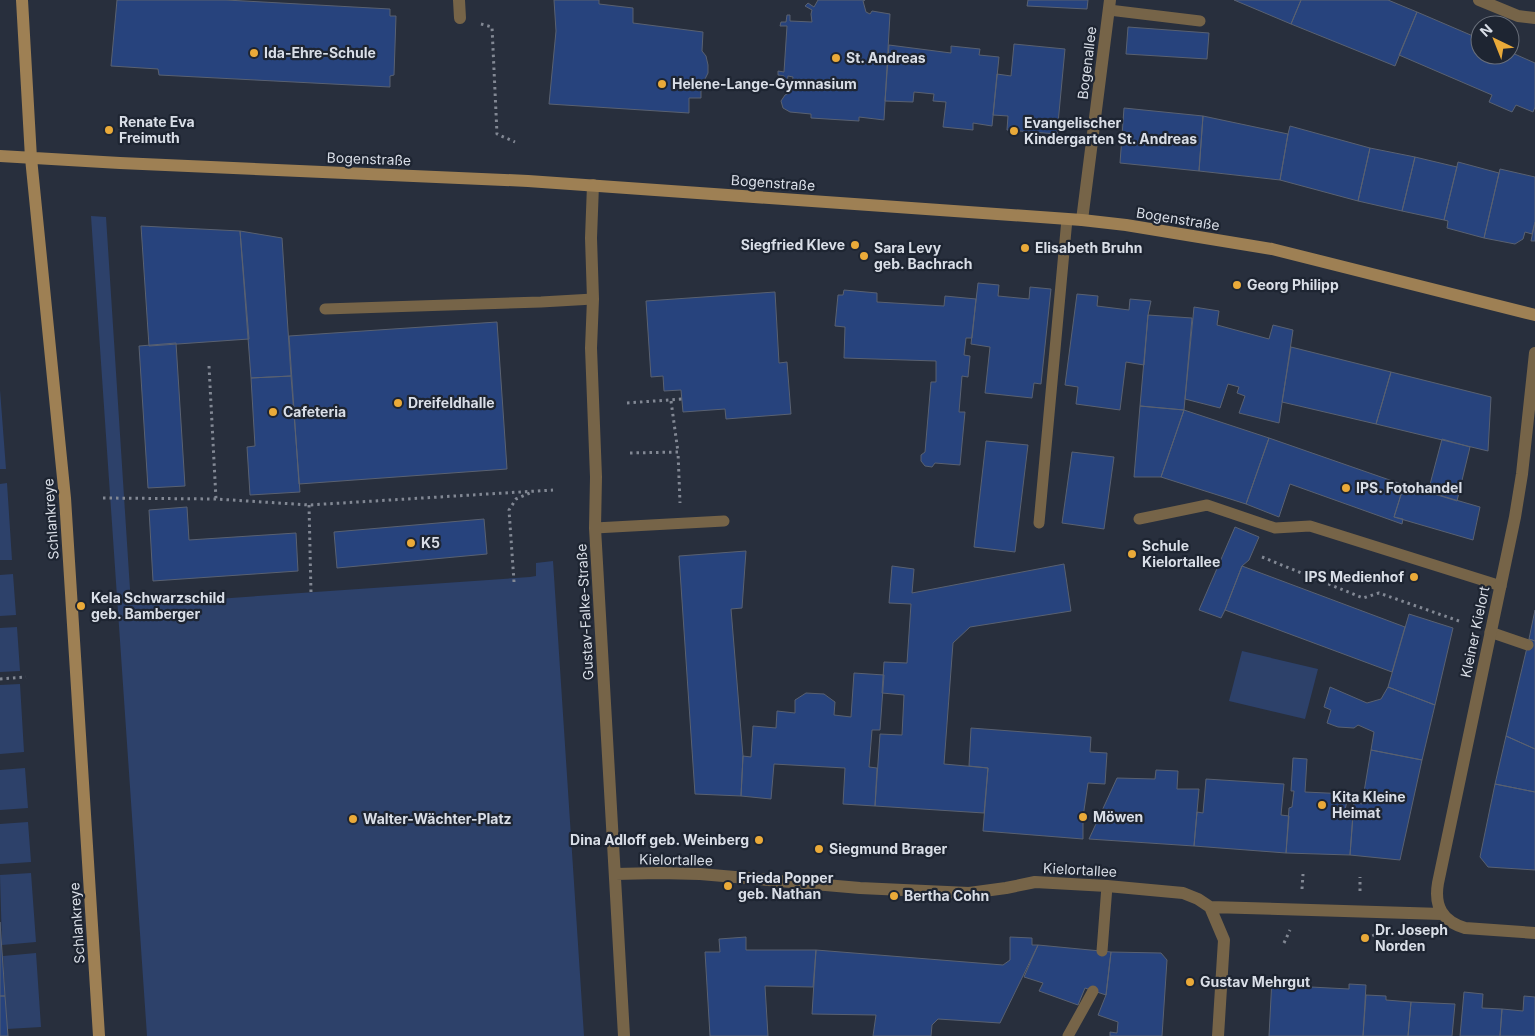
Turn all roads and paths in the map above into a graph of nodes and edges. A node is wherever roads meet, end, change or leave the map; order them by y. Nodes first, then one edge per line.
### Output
1 (22, 0) edge
2 (459, 0) edge
3 (1479, 0) edge
4 (1110, 5) edge
5 (460, 18) joint
6 (1535, 18) edge
7 (1200, 21) dead end
8 (516, 142) dead end
9 (0, 156) edge
10 (31, 158) junction
11 (594, 185) junction
12 (1067, 219) junction
13 (1082, 220) junction
14 (593, 299) junction
15 (325, 309) dead end
16 (1535, 315) edge
17 (1535, 353) edge
18 (209, 366) dead end
19 (682, 399) dead end
20 (671, 400) junction
21 (627, 403) dead end
22 (678, 452) junction
23 (630, 453) dead end
24 (553, 490) dead end
25 (533, 491) junction
26 (103, 498) dead end
27 (216, 499) junction
28 (309, 505) junction
29 (680, 507) dead end
30 (1138, 519) dead end
31 (724, 521) dead end
32 (1040, 523) dead end
33 (595, 528) junction
34 (1262, 557) dead end
35 (514, 582) dead end
36 (1501, 586) junction
37 (311, 592) dead end
38 (1459, 621) dead end
39 (1490, 632) junction
40 (1528, 645) dead end
41 (26, 677) dead end
42 (0, 679) edge
43 (615, 874) junction
44 (1107, 886) junction
45 (1210, 908) junction
46 (1442, 914) junction
47 (1535, 933) edge
48 (1102, 950) dead end
49 (1094, 991) dead end
50 (99, 1036) edge
51 (624, 1036) edge
52 (1068, 1036) edge
53 (1218, 1036) edge

1 - 10 street, Schlankreye
2 - 5 street
3 - 6 street
4 - 7 lane
4 - 13 street, Bogenallee
5 - 8 path
9 - 10 street, Bogenstraße
10 - 11 street, Bogenstraße
10 - 50 street, Schlankreye
11 - 12 street, Bogenstraße
11 - 14 street, Gustav-Falke-Straße
12 - 13 street, Bogenstraße
12 - 32 lane
13 - 16 street, Bogenstraße
14 - 15 lane
14 - 33 street, Gustav-Falke-Straße
17 - 36 street, Kleiner Kielort
18 - 27 path
19 - 20 path
20 - 21 path
20 - 22 path
22 - 23 path
22 - 29 path
24 - 25 path
25 - 28 path
25 - 35 path
26 - 27 path
27 - 28 path
28 - 37 path
30 - 36 lane
31 - 33 lane
33 - 43 street, Gustav-Falke-Straße
34 - 38 path
36 - 39 street, Kleiner Kielort
39 - 40 lane
39 - 46 street, Kleiner Kielort
41 - 42 path
43 - 44 street, Kielortallee
43 - 51 street, Gustav-Falke-Straße
44 - 45 street, Kielortallee
44 - 48 lane
45 - 46 street, Kielortallee
45 - 53 street
46 - 47 street
49 - 52 lane

